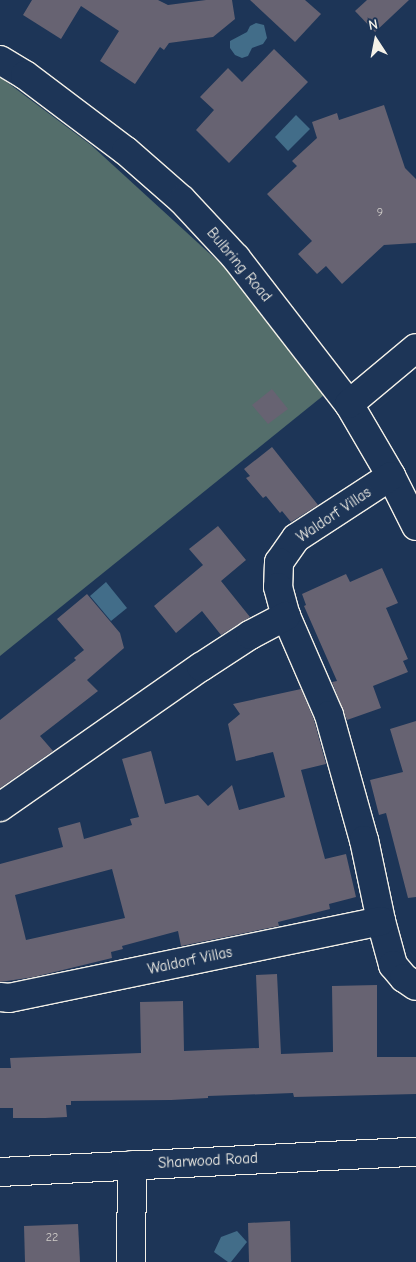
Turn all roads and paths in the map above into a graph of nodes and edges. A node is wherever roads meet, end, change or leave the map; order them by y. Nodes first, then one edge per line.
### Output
1 (0, 60) edge
2 (416, 348) edge
3 (350, 404) junction
4 (391, 476) junction
5 (416, 526) edge
6 (286, 616) junction
7 (0, 807) edge
8 (381, 921) junction
9 (416, 986) edge
10 (0, 997) edge
11 (416, 1152) edge
12 (132, 1165) junction
13 (0, 1172) edge
14 (131, 1262) edge

1 - 3 street, Bulbring Road
2 - 3 street
3 - 4 street, Bulbring Road
4 - 5 street, Bulbring Road
4 - 6 street, Waldorf Villas
6 - 7 street
6 - 8 street, Waldorf Villas
8 - 9 street, Waldorf Villas
8 - 10 street, Waldorf Villas
11 - 12 street, Sharwood Road
12 - 13 street, Sharwood Road
12 - 14 street

